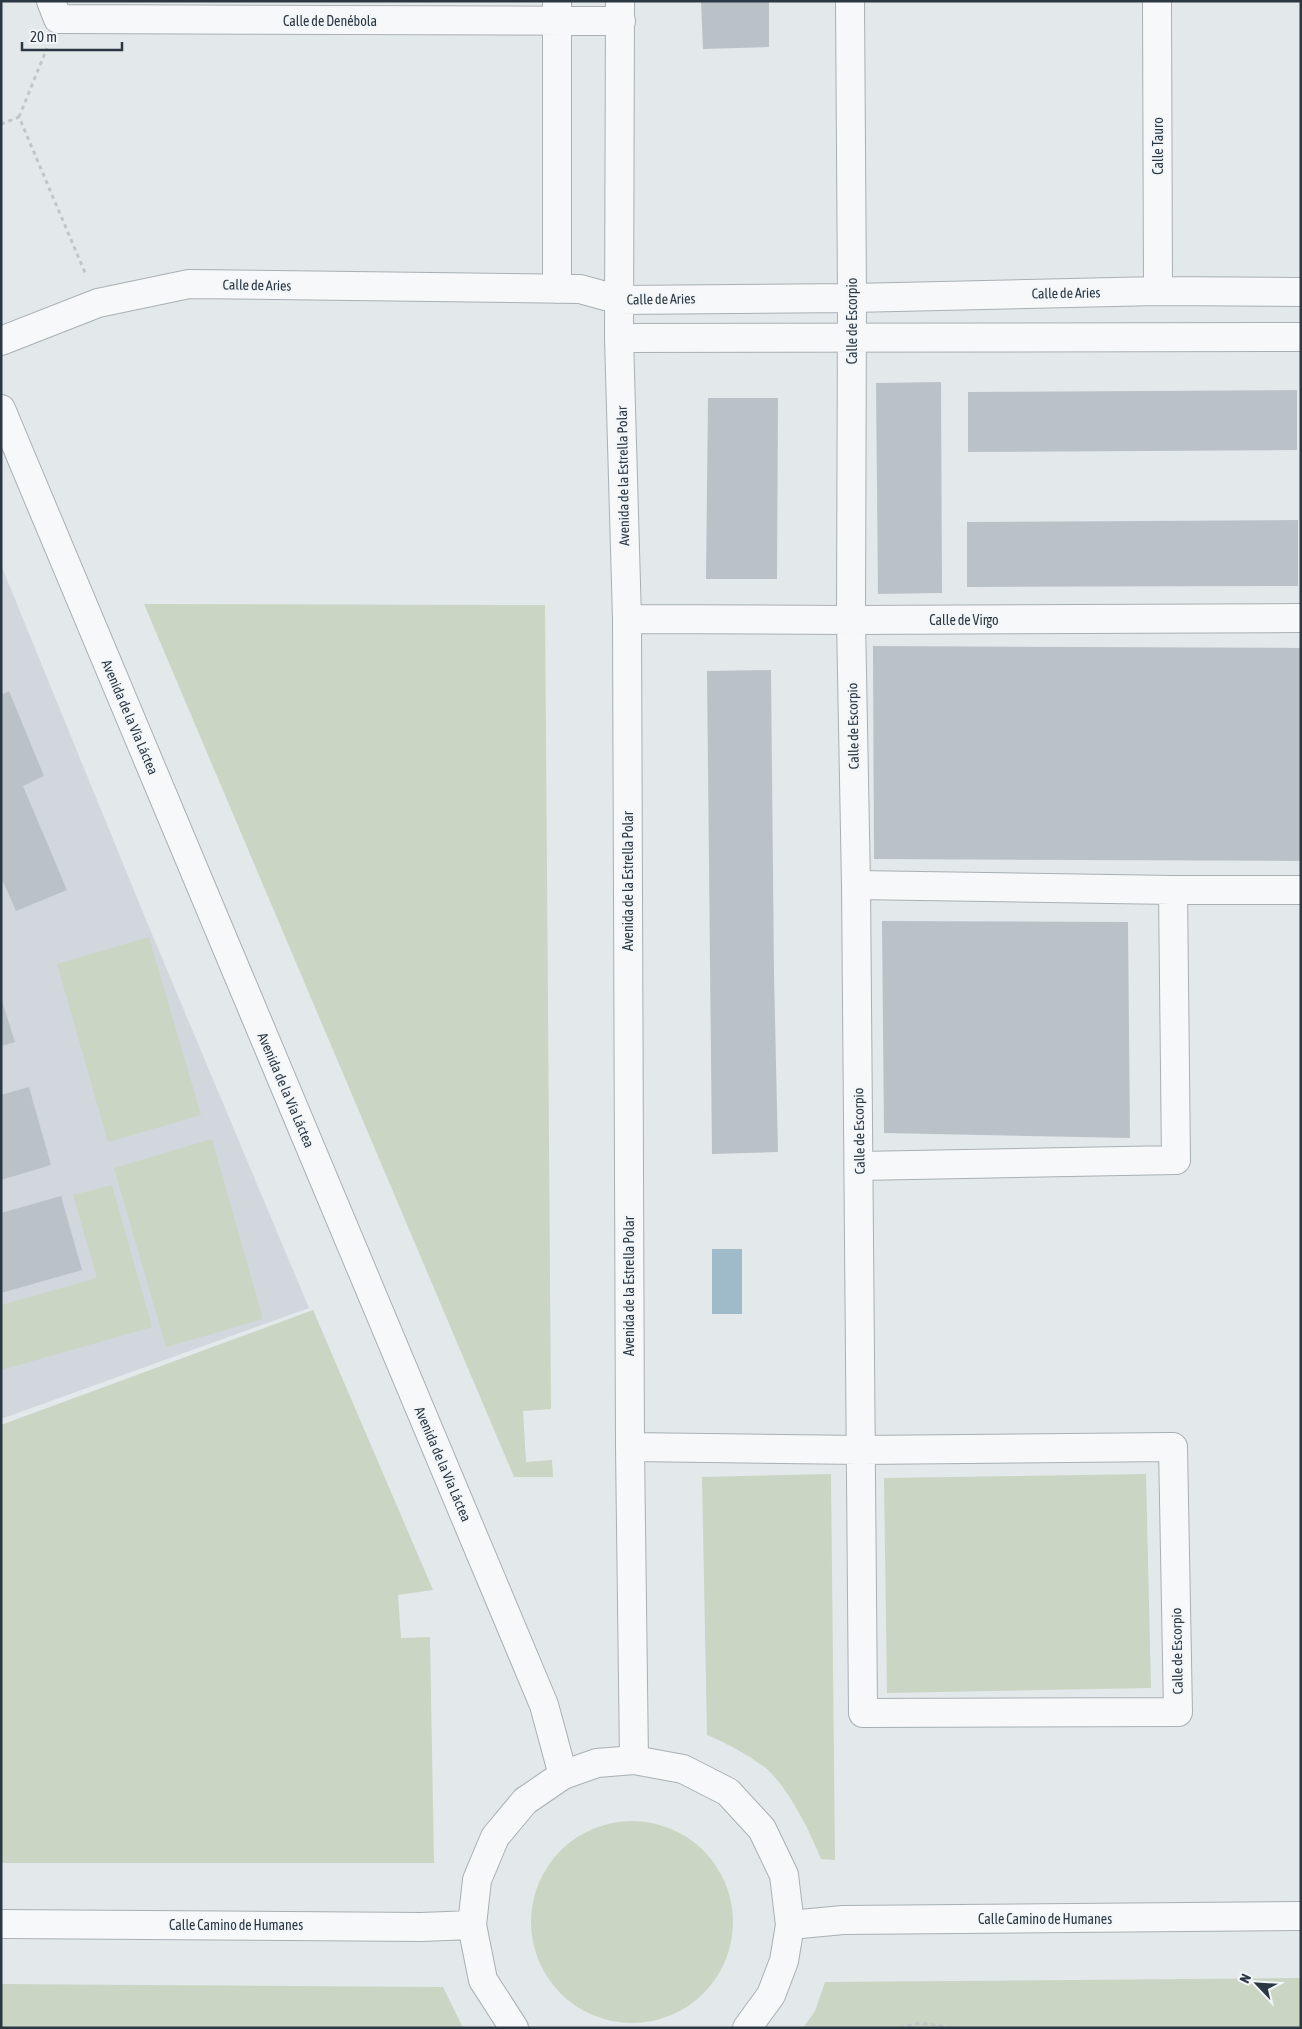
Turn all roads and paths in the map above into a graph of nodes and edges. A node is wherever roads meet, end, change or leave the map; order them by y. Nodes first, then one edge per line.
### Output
1 (850, 1) edge
2 (1157, 1) edge
3 (54, 10) edge
4 (302, 11) edge
5 (557, 11) edge
6 (620, 11) edge
7 (19, 117) junction
8 (1, 124) edge
9 (557, 289) junction
10 (1158, 291) junction
11 (1301, 292) edge
12 (852, 298) junction
13 (620, 300) junction
14 (98, 303) junction
15 (1301, 337) edge
16 (620, 338) junction
17 (852, 338) junction
18 (1, 341) edge
19 (1, 409) edge
20 (1301, 618) edge
21 (626, 619) junction
22 (851, 620) junction
23 (856, 885) junction
24 (1173, 890) junction
25 (1301, 890) edge
26 (859, 1166) junction
27 (630, 1447) junction
28 (860, 1450) junction
29 (634, 1760) junction
30 (563, 1775) junction
31 (1301, 1916) edge
32 (1, 1924) edge
33 (472, 1925) junction
34 (790, 1925) junction
35 (514, 2028) edge
36 (747, 2028) edge
37 (900, 2028) edge
38 (957, 2028) edge

1 - 12 street, Calle de Escorpio
2 - 10 street, Calle Tauro
3 - 4 street, Calle de Denébola
3 - 7 path
4 - 5 street, Calle de Denébola
5 - 6 street, Calle de Denébola
5 - 9 street
6 - 13 street, Avenida de la Estrella Polar
7 - 8 path
7 - 14 path
9 - 13 street, Calle de Aries
9 - 14 street, Calle de Aries
10 - 11 street, Calle de Aries
10 - 12 street, Calle de Aries
12 - 13 street, Calle de Aries
12 - 17 street, Calle de Escorpio
13 - 16 street, Avenida de la Estrella Polar
14 - 18 street, Calle de Aries
15 - 17 street
16 - 17 street
16 - 21 street, Avenida de la Estrella Polar
17 - 22 street, Calle de Escorpio
19 - 30 street, Avenida de la Vía Láctea
20 - 22 street, Calle de Virgo
21 - 22 street, Calle de Virgo
21 - 27 street, Avenida de la Estrella Polar
22 - 23 street, Calle de Escorpio
23 - 24 street
23 - 26 street, Calle de Escorpio
24 - 25 street
24 - 26 street
26 - 28 street, Calle de Escorpio
27 - 28 street, Calle de Escorpio
27 - 29 street, Avenida de la Estrella Polar
28 - 28 street, Calle de Escorpio
29 - 30 street
29 - 34 street
30 - 33 street
31 - 34 street, Calle Camino de Humanes
32 - 33 street, Calle Camino de Humanes
33 - 35 street
34 - 36 street
37 - 38 path

